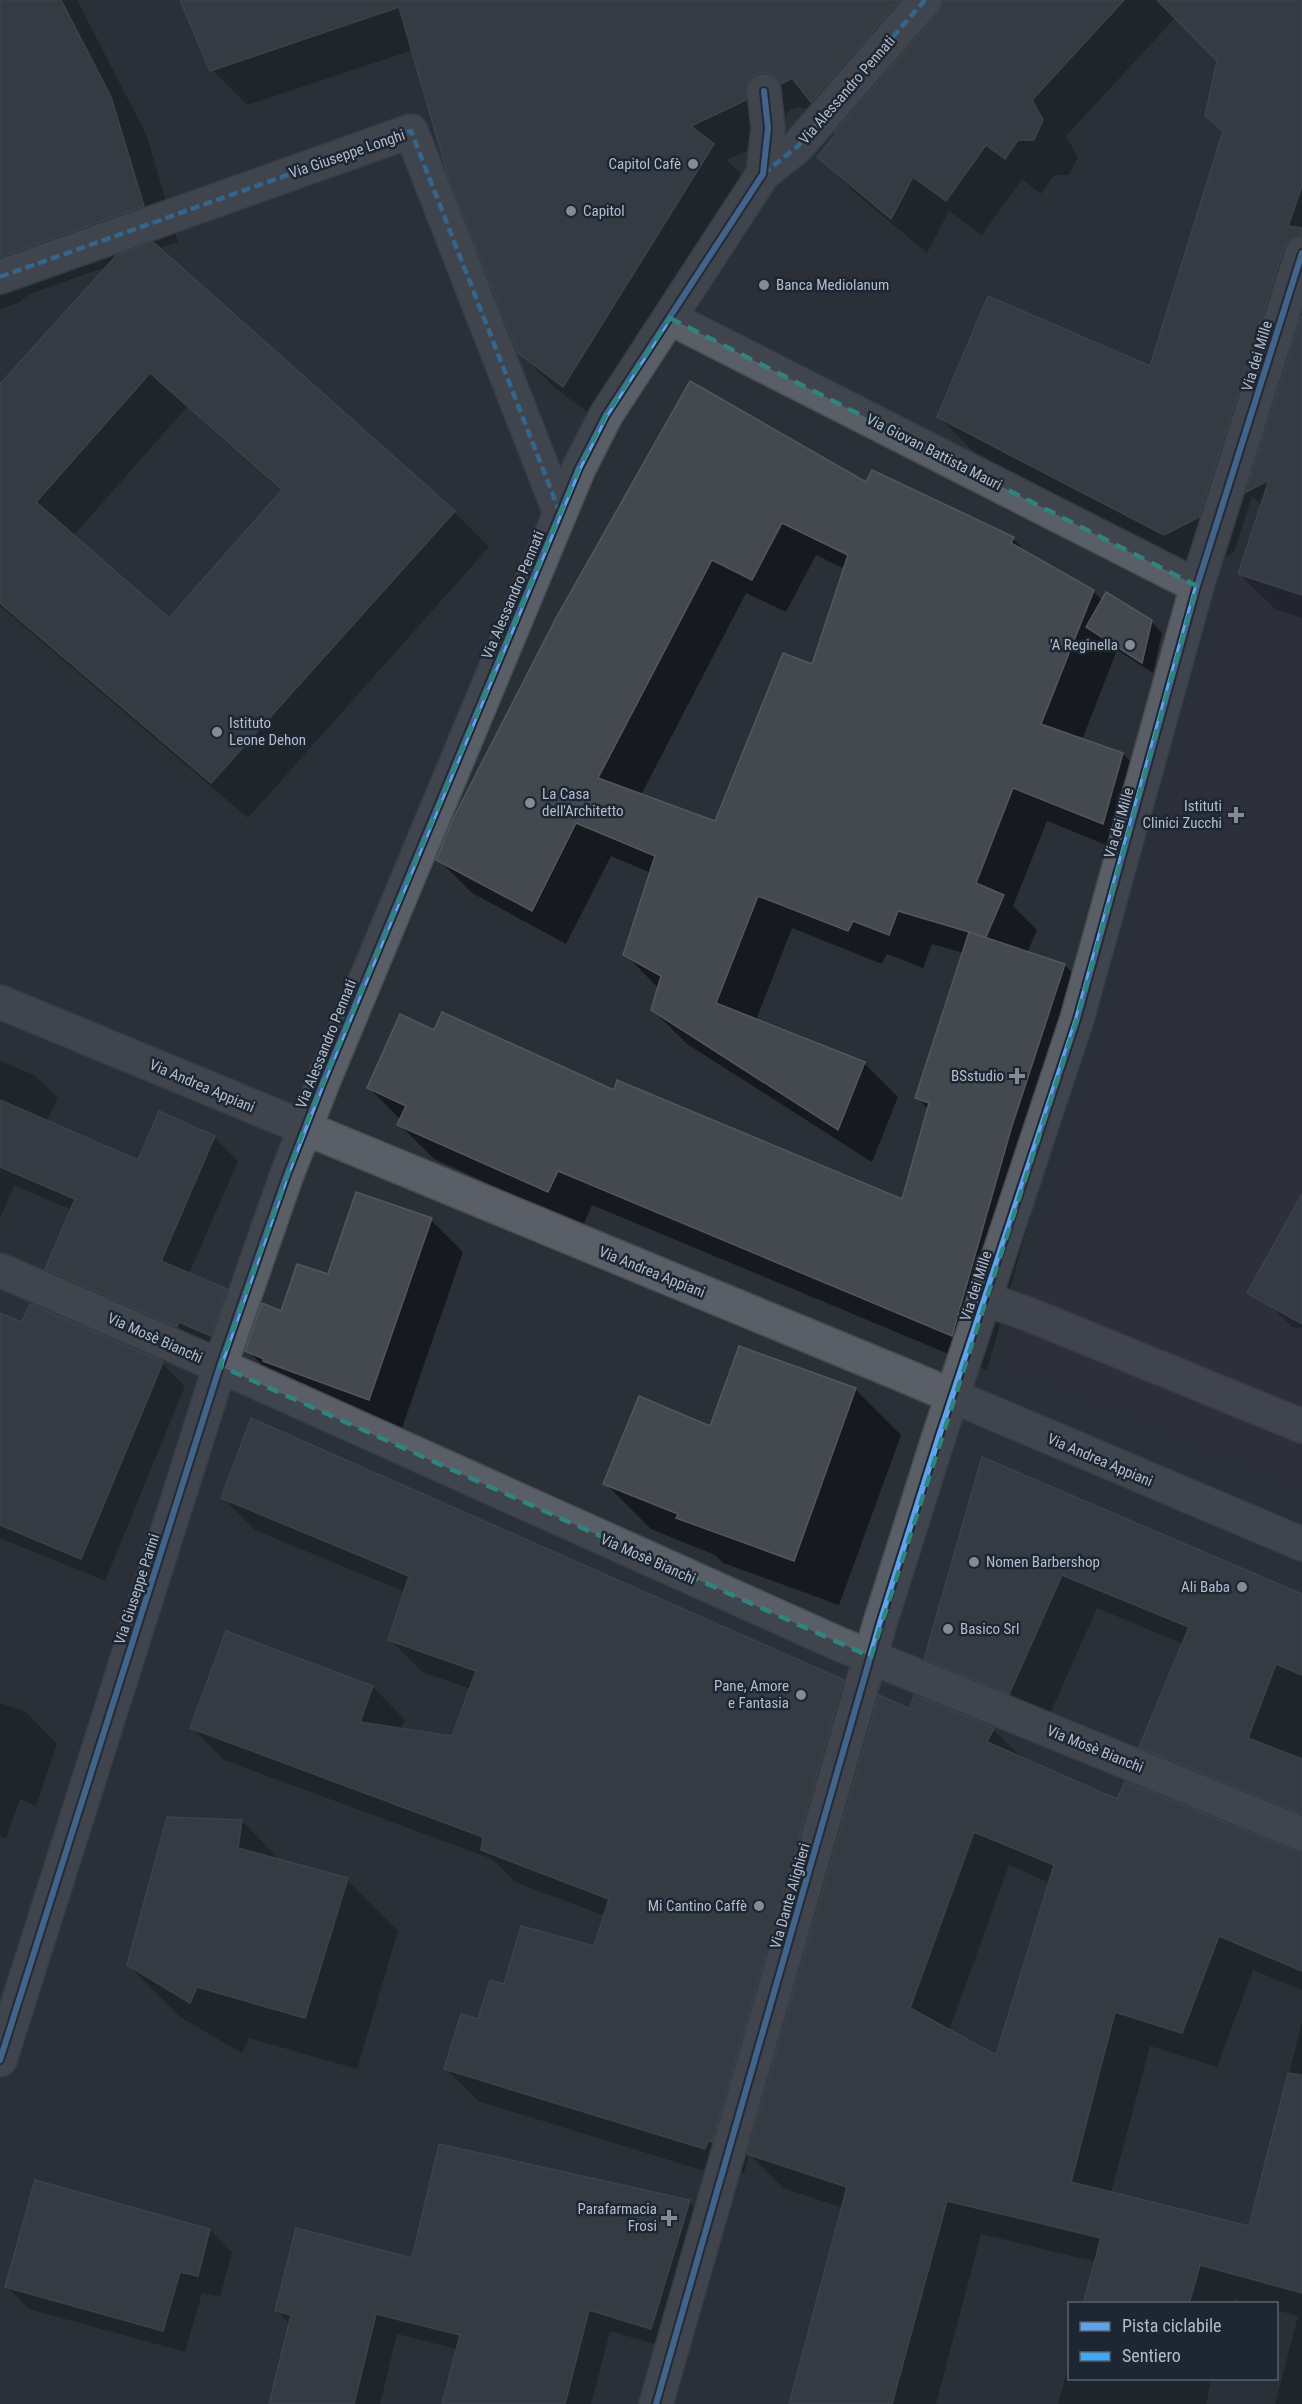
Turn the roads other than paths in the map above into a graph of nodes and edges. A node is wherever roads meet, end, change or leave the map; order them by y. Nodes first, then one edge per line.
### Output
1 (925, 0) edge
2 (764, 91) dead end
3 (763, 174) junction
4 (1302, 253) edge
5 (0, 277) edge
6 (670, 318) junction
7 (560, 513) junction
8 (1197, 586) junction
9 (0, 1002) edge
10 (304, 1129) junction
11 (0, 1270) edge
12 (985, 1299) junction
13 (220, 1366) junction
14 (952, 1397) junction
15 (1302, 1426) edge
16 (1302, 1544) edge
17 (872, 1657) junction
18 (1302, 1834) edge
19 (0, 2060) edge
20 (656, 2404) edge

1 - 3 street, Via Alessandro Pennati
2 - 3 street, Via Alessandro Pennati
3 - 6 street, Via Alessandro Pennati
4 - 8 street, Via dei Mille
5 - 7 street, Via Giuseppe Longhi
6 - 7 street, Via Alessandro Pennati
6 - 8 street, Via Giovan Battista Mauri
7 - 10 street, Via Alessandro Pennati
8 - 12 street, Via dei Mille
9 - 10 street, Via Andrea Appiani
10 - 13 street, Via Giuseppe Parini
10 - 14 street, Via Andrea Appiani
11 - 13 street, Via Mosè Bianchi
12 - 14 street, Via dei Mille
12 - 15 street
13 - 17 street, Via Mosè Bianchi
13 - 19 street, Via Giuseppe Parini
14 - 16 street, Via Andrea Appiani
14 - 17 street, Via Dante Alighieri
17 - 18 street, Via Mosè Bianchi
17 - 20 street, Via Dante Alighieri

